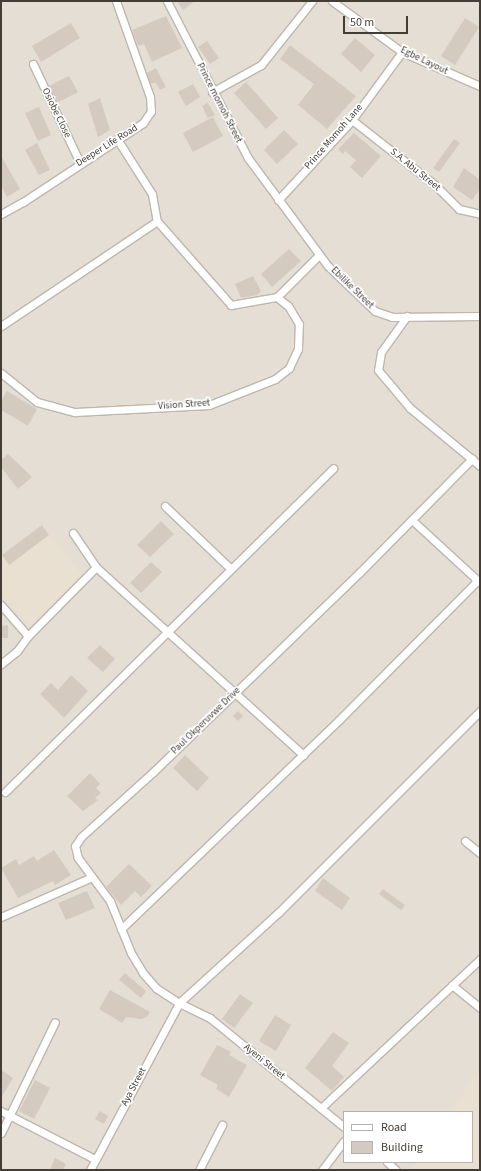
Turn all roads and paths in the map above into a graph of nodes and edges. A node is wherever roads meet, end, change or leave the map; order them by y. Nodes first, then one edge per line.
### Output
1 (116, 1) edge
2 (167, 1) edge
3 (312, 1) edge
4 (332, 1) edge
5 (402, 52) junction
6 (33, 64) dead end
7 (480, 86) edge
8 (212, 92) junction
9 (352, 120) junction
10 (117, 139) junction
11 (80, 163) junction
12 (278, 200) junction
13 (1, 214) edge
14 (480, 214) edge
15 (157, 221) junction
16 (320, 255) junction
17 (277, 297) junction
18 (408, 316) junction
19 (480, 316) edge
20 (1, 326) edge
21 (1, 373) edge
22 (472, 459) junction
23 (480, 466) edge
24 (333, 468) dead end
25 (165, 506) dead end
26 (412, 520) junction
27 (73, 533) dead end
28 (96, 567) junction
29 (231, 569) junction
30 (1, 605) edge
31 (167, 632) junction
32 (28, 636) junction
33 (1, 664) edge
34 (234, 694) junction
35 (480, 711) edge
36 (303, 755) junction
37 (5, 792) dead end
38 (465, 841) dead end
39 (480, 853) edge
40 (92, 877) junction
41 (1, 917) edge
42 (121, 929) junction
43 (480, 959) edge
44 (452, 985) junction
45 (179, 1003) junction
46 (480, 1008) edge
47 (55, 1022) dead end
48 (320, 1108) junction
49 (1, 1110) edge
50 (9, 1115) junction
51 (222, 1125) dead end
52 (343, 1126) edge
53 (1, 1133) edge
54 (343, 1142) edge
55 (95, 1159) junction
56 (387, 1163) edge
57 (90, 1170) edge
58 (199, 1170) edge
59 (322, 1170) edge
60 (396, 1170) edge

1 - 10 street, Deeper Life Road
2 - 8 street, Prince momoh Street
3 - 8 street
4 - 5 street, Egbe Layout
5 - 7 street, Egbe Layout
5 - 9 street, Prince Momoh Lane
6 - 11 street, Osiobe Close
8 - 12 street, Prince momoh Street
9 - 12 street, Prince Momoh Lane
9 - 14 street, S.A. Abu Street
10 - 11 street, Deeper Life Road
10 - 15 street
11 - 13 street, Deeper Life Road
12 - 16 street, Ebilike Street
15 - 17 street
15 - 20 street
16 - 17 street
16 - 18 street, Ebilike Street
17 - 21 street, Vision Street
18 - 19 street, Ebilike Street
18 - 22 street
22 - 23 street
22 - 26 street, Paul Okperuvwe Drive
24 - 29 street
25 - 29 street
26 - 34 street, Paul Okperuvwe Drive
26 - 36 street
27 - 28 street
28 - 31 street
28 - 32 street
29 - 31 street
30 - 32 street
31 - 34 street
31 - 37 street
32 - 33 street
34 - 36 street
34 - 40 street, Paul Okperuvwe Drive
35 - 45 street, Aya Street
36 - 42 street
38 - 39 street
40 - 41 street
40 - 42 street, Paul Okperuvwe Drive
42 - 45 street, Paul Okperuvwe Drive
43 - 44 street
44 - 46 street
44 - 48 street
45 - 48 street, Ayeni Street
45 - 55 street, Aya Street
47 - 50 street
48 - 52 street, Ayeni Street
49 - 50 street
50 - 53 street
50 - 55 street
51 - 58 street
54 - 59 street
55 - 57 street, Aya Street
56 - 60 street

